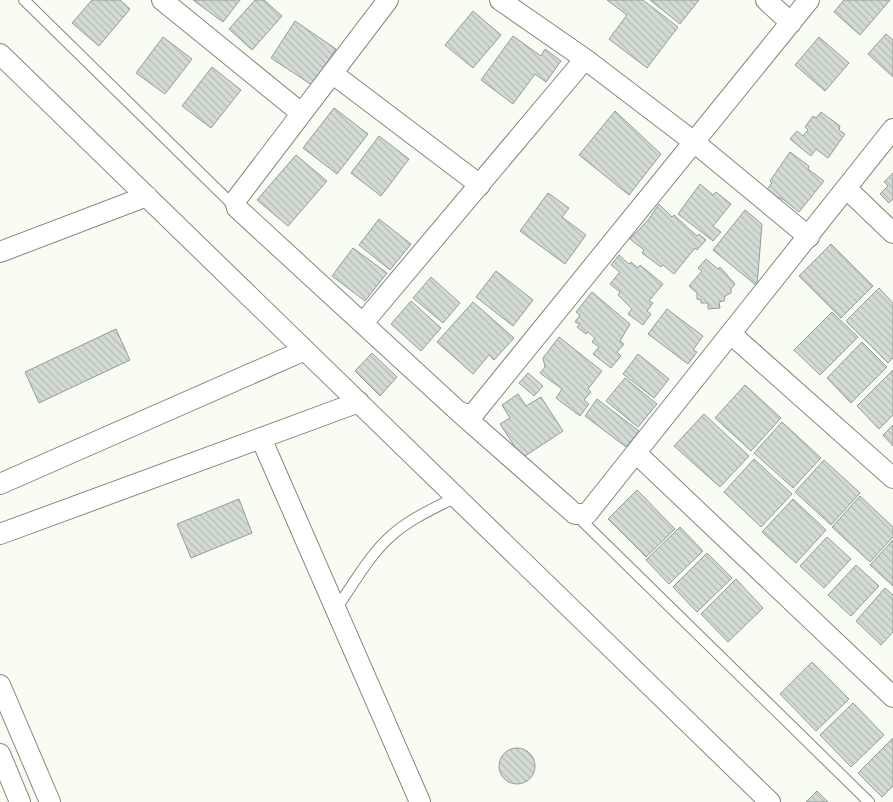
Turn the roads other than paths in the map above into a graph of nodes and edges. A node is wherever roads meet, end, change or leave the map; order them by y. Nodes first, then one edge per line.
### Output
1 (24, 0) edge
2 (162, 0) edge
3 (500, 0) edge
4 (766, 0) edge
5 (809, 0) edge
6 (379, 4) edge
7 (791, 23) junction
8 (0, 54) edge
9 (585, 59) junction
10 (332, 73) junction
11 (301, 113) junction
12 (893, 129) edge
13 (694, 142) junction
14 (480, 185) junction
15 (846, 188) junction
16 (146, 196) junction
17 (237, 208) junction
18 (893, 233) edge
19 (808, 237) junction
20 (0, 252) edge
21 (363, 323) junction
22 (731, 334) junction
23 (305, 350) junction
24 (359, 402) junction
25 (458, 411) junction
26 (260, 438) junction
27 (636, 452) junction
28 (893, 478) edge
29 (0, 484) edge
30 (456, 497) junction
31 (575, 514) junction
32 (0, 534) edge
33 (336, 610) junction
34 (0, 685) edge
35 (893, 697) edge
36 (0, 754) edge
37 (20, 802) edge
38 (50, 802) edge
39 (420, 802) edge
40 (770, 802) edge
41 (869, 802) edge

1 - 17 lane
2 - 11 street
3 - 9 street
4 - 7 street
5 - 7 street
6 - 10 street
7 - 13 street
8 - 16 street
9 - 13 street
9 - 14 street
10 - 11 street
10 - 14 street
11 - 17 street
12 - 15 street
13 - 19 street
13 - 25 street
14 - 21 street
15 - 18 street
15 - 19 street
16 - 20 street
16 - 23 street
17 - 21 street
19 - 22 street
21 - 25 street
22 - 27 street
22 - 28 street
23 - 24 street
23 - 29 street
24 - 26 street
24 - 30 street
25 - 31 street
26 - 32 street
26 - 33 street
27 - 31 street
27 - 35 street
30 - 33 lane
30 - 40 street
31 - 41 lane
33 - 39 street
34 - 38 street
36 - 37 street

